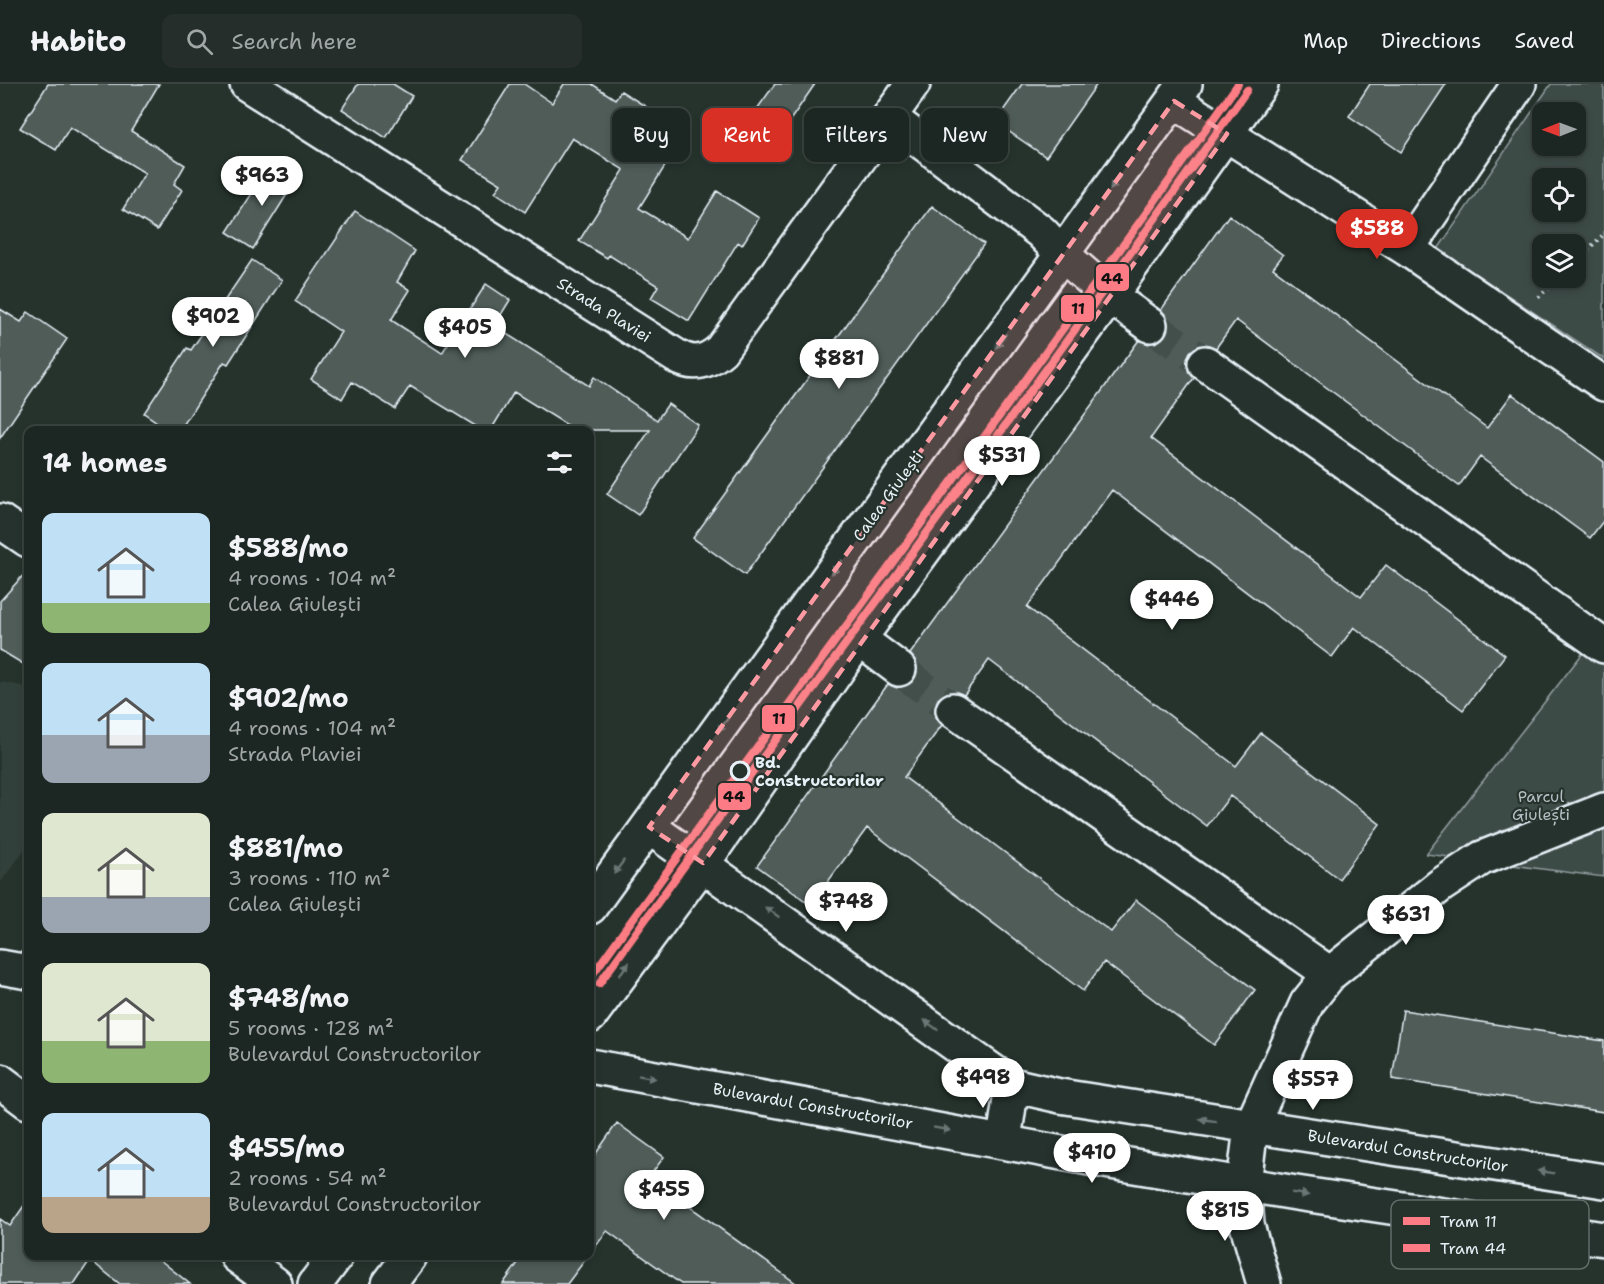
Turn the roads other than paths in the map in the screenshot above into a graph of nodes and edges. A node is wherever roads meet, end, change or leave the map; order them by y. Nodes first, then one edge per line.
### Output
1 (247, 84) edge
2 (913, 84) edge
3 (1261, 84) edge
4 (1519, 84) edge
5 (1179, 92) edge
6 (897, 108) edge
7 (909, 132) edge
8 (1227, 134) junction
9 (858, 162) edge
10 (1407, 249) junction
11 (1063, 255) junction
12 (1110, 296) junction
13 (1150, 325) tunnel mouth
14 (1205, 363) tunnel mouth
15 (1604, 384) edge
16 (0, 521) edge
17 (24, 537) edge
18 (859, 639) junction
19 (1604, 646) edge
20 (899, 669) tunnel mouth
21 (953, 710) tunnel mouth
22 (1604, 810) edge
23 (649, 826) junction
24 (703, 863) junction
25 (594, 902) edge
26 (0, 967) edge
27 (24, 971) edge
28 (1330, 974) junction
29 (594, 1011) edge
30 (594, 1067) edge
31 (0, 1081) edge
32 (1012, 1085) junction
33 (24, 1099) edge
34 (1251, 1127) junction
35 (1004, 1140) junction
36 (1604, 1181) edge
37 (1244, 1184) junction
38 (1391, 1206) edge
39 (1589, 1237) edge
40 (1604, 1239) edge
41 (242, 1260) edge
42 (333, 1260) edge
43 (407, 1260) edge
44 (275, 1284) edge
45 (315, 1284) edge
46 (389, 1284) edge
47 (1264, 1284) edge

1 - 9 street, Strada Plaviei
2 - 6 street, Strada Plaviei
3 - 8 street
4 - 10 street
5 - 8 street
5 -> 11 street, Calea Giulești
7 - 11 street
8 - 10 street
8 - 12 street
10 - 15 street
11 - 12 street
11 -> 23 street, Calea Giulești
12 - 13 street
12 - 18 street
14 - 19 street
16 - 17 street
18 - 20 street
18 - 24 street
21 - 28 street
22 - 28 street
23 - 24 street, Bulevardul Constructorilor
23 -> 25 street, Calea Giulești
29 -> 24 street
32 -> 24 street, Bulevardul Constructorilor
26 - 27 street
28 - 34 street
30 -> 35 street, Bulevardul Constructorilor
31 - 33 street
34 -> 32 street, Bulevardul Constructorilor
32 - 35 street
36 -> 34 street, Bulevardul Constructorilor
34 - 37 street
35 - 37 street, Bulevardul Constructorilor
37 -> 38 street, Bulevardul Constructorilor
37 - 47 street
39 -> 40 street, Bulevardul Constructorilor
41 - 44 street
42 - 45 street
43 - 46 street

